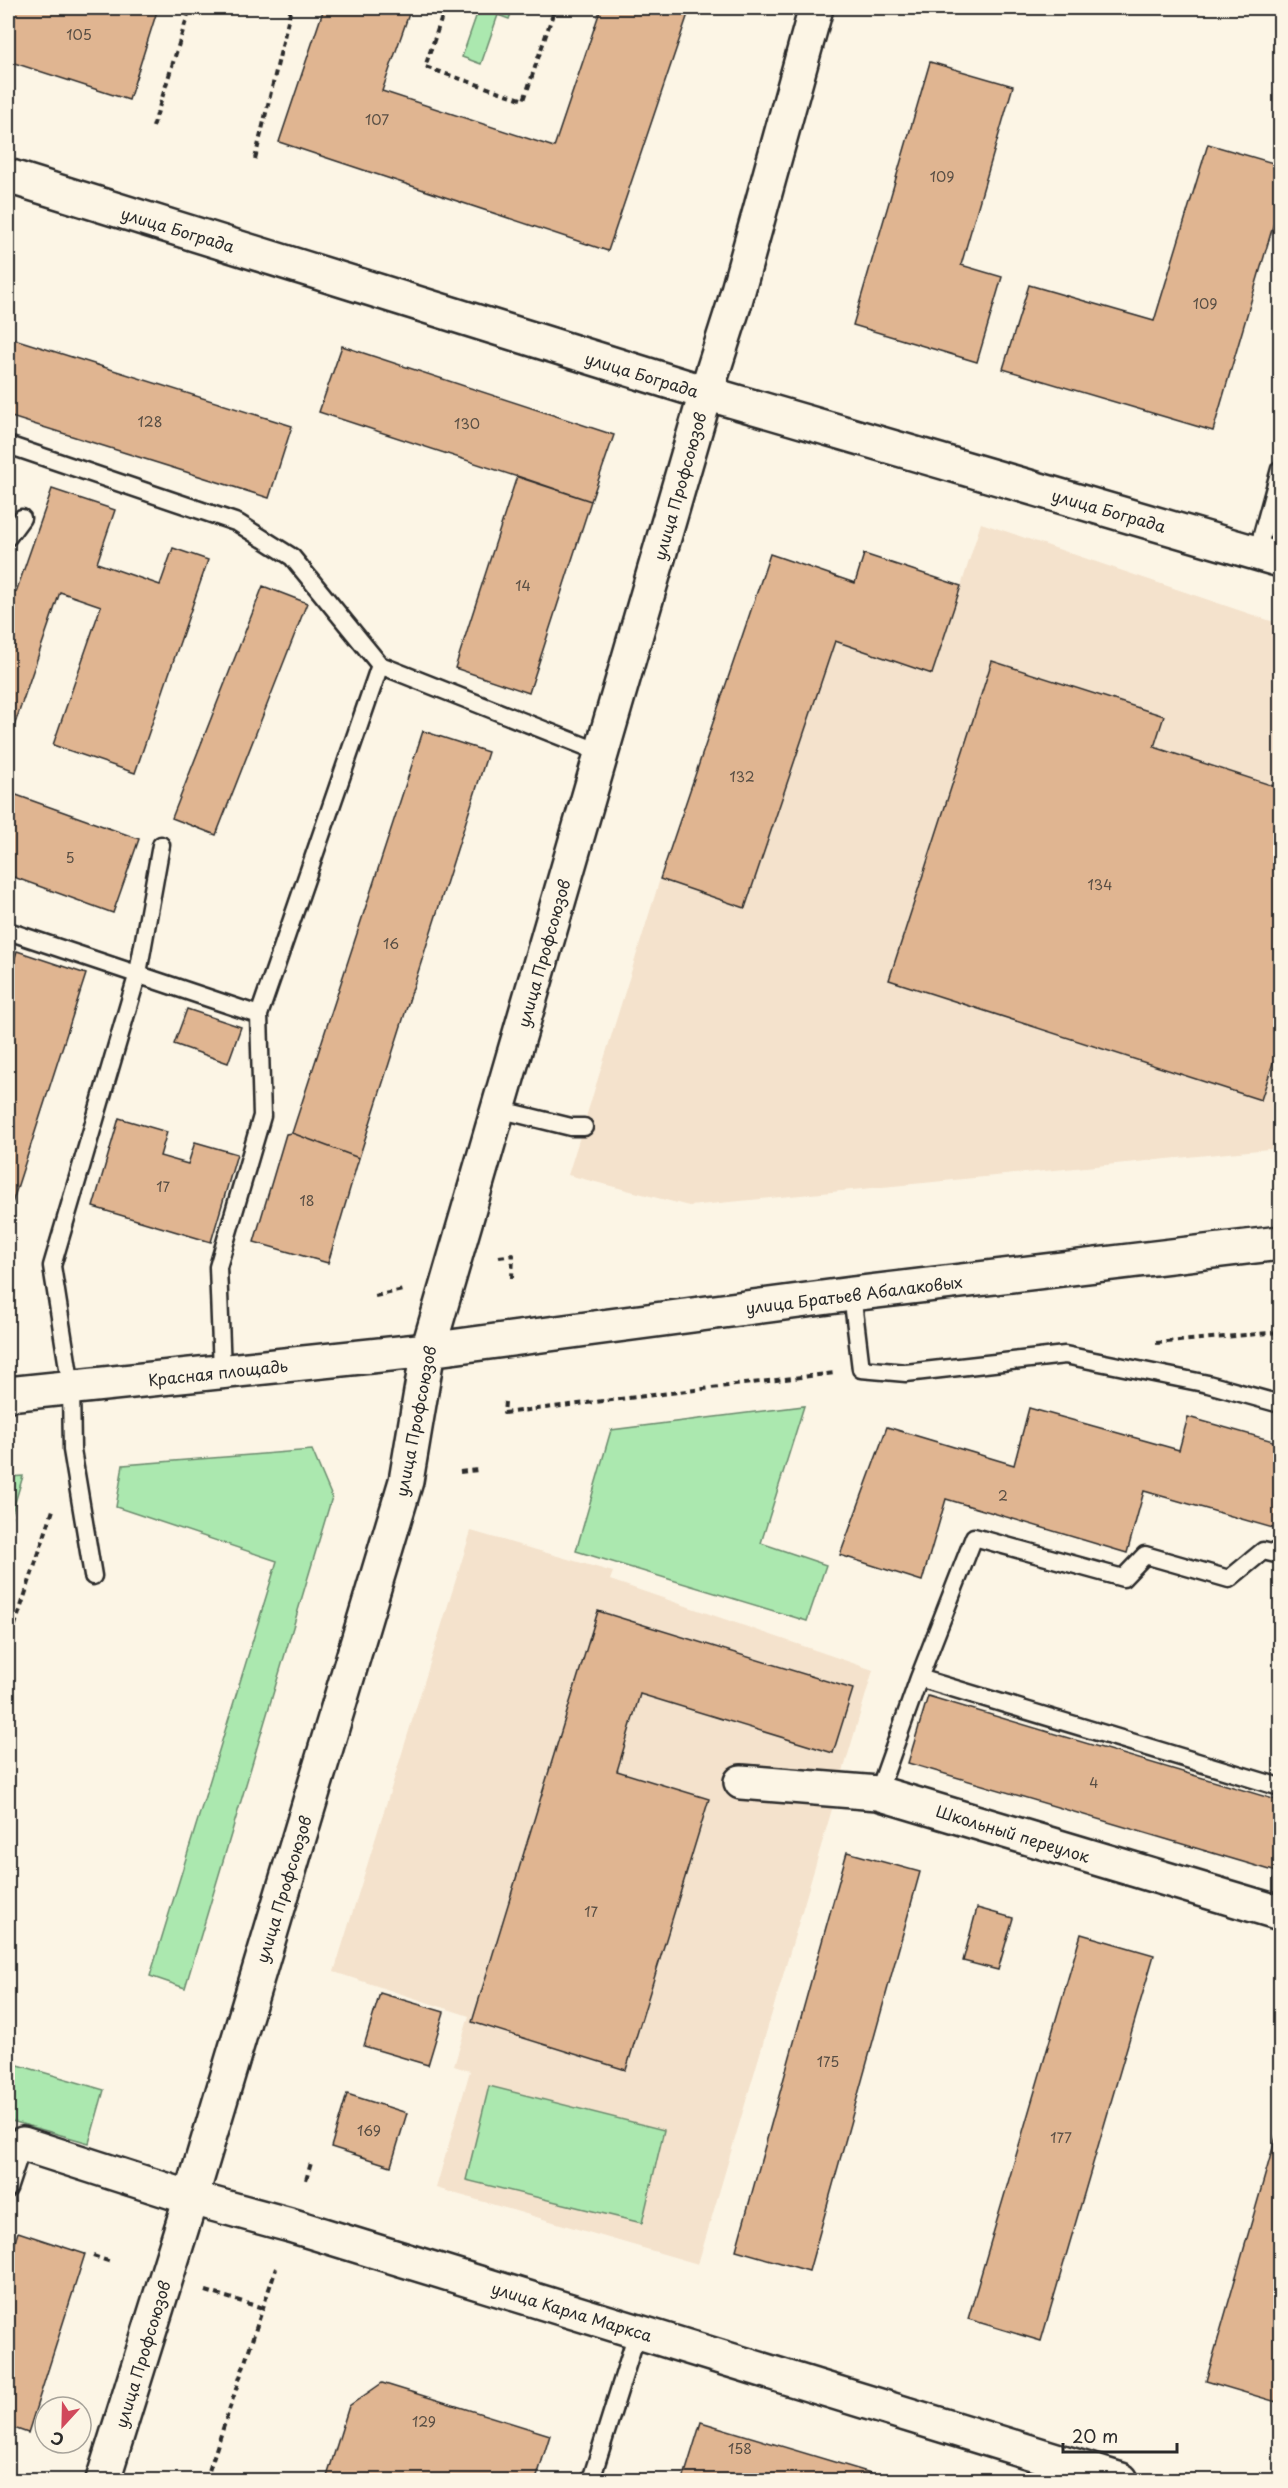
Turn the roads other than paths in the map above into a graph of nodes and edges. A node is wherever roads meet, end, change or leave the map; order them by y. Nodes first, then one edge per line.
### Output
1 (816, 8) edge
2 (8, 176) edge
3 (706, 393) junction
4 (8, 445) edge
5 (1281, 469) edge
6 (22, 518) dead end
7 (8, 537) edge
8 (1269, 557) edge
9 (380, 665) junction
10 (602, 753) junction
11 (161, 845) dead end
12 (9, 933) edge
13 (138, 974) junction
14 (259, 1016) junction
15 (498, 1109) junction
16 (584, 1127) dead end
17 (1281, 1244) edge
18 (852, 1294) junction
19 (428, 1350) junction
20 (222, 1371) junction
21 (71, 1387) junction
22 (8, 1394) edge
23 (1281, 1404) edge
24 (1281, 1555) edge
25 (93, 1576) dead end
26 (919, 1678) junction
27 (741, 1782) dead end
28 (1281, 1787) edge
29 (878, 1793) junction
30 (1281, 1913) edge
31 (23, 2144) joint
32 (8, 2189) edge
33 (191, 2198) junction
34 (638, 2330) junction
35 (103, 2481) edge
36 (591, 2481) edge
37 (1121, 2481) edge

1 - 3 street, улица Профсоюзов
2 - 3 street, улица Бограда
3 - 8 street, улица Бограда
3 - 10 street, улица Профсоюзов
4 - 9 lane
5 - 8 lane
6 - 7 lane
9 - 10 lane
9 - 14 lane
10 - 15 street, улица Профсоюзов
11 - 13 lane
12 - 13 lane
13 - 14 lane
13 - 21 lane
14 - 20 lane
15 - 16 lane
15 - 19 street, улица Профсоюзов
17 - 18 street, улица Братьев Абалаковых
18 - 19 street, улица Братьев Абалаковых
18 - 23 lane
19 - 20 street, Красная площадь
19 - 33 street, улица Профсоюзов
20 - 21 street, Красная площадь
21 - 22 street, Красная площадь
21 - 25 lane
24 - 26 lane
26 - 28 lane
26 - 29 lane
27 - 29 street, Школьный переулок
29 - 30 street, Школьный переулок
31 - 32 lane
31 - 33 street, улица Карла Маркса
33 - 34 street, улица Карла Маркса
33 - 35 street, улица Профсоюзов
34 - 36 lane
34 - 37 street, улица Карла Маркса

